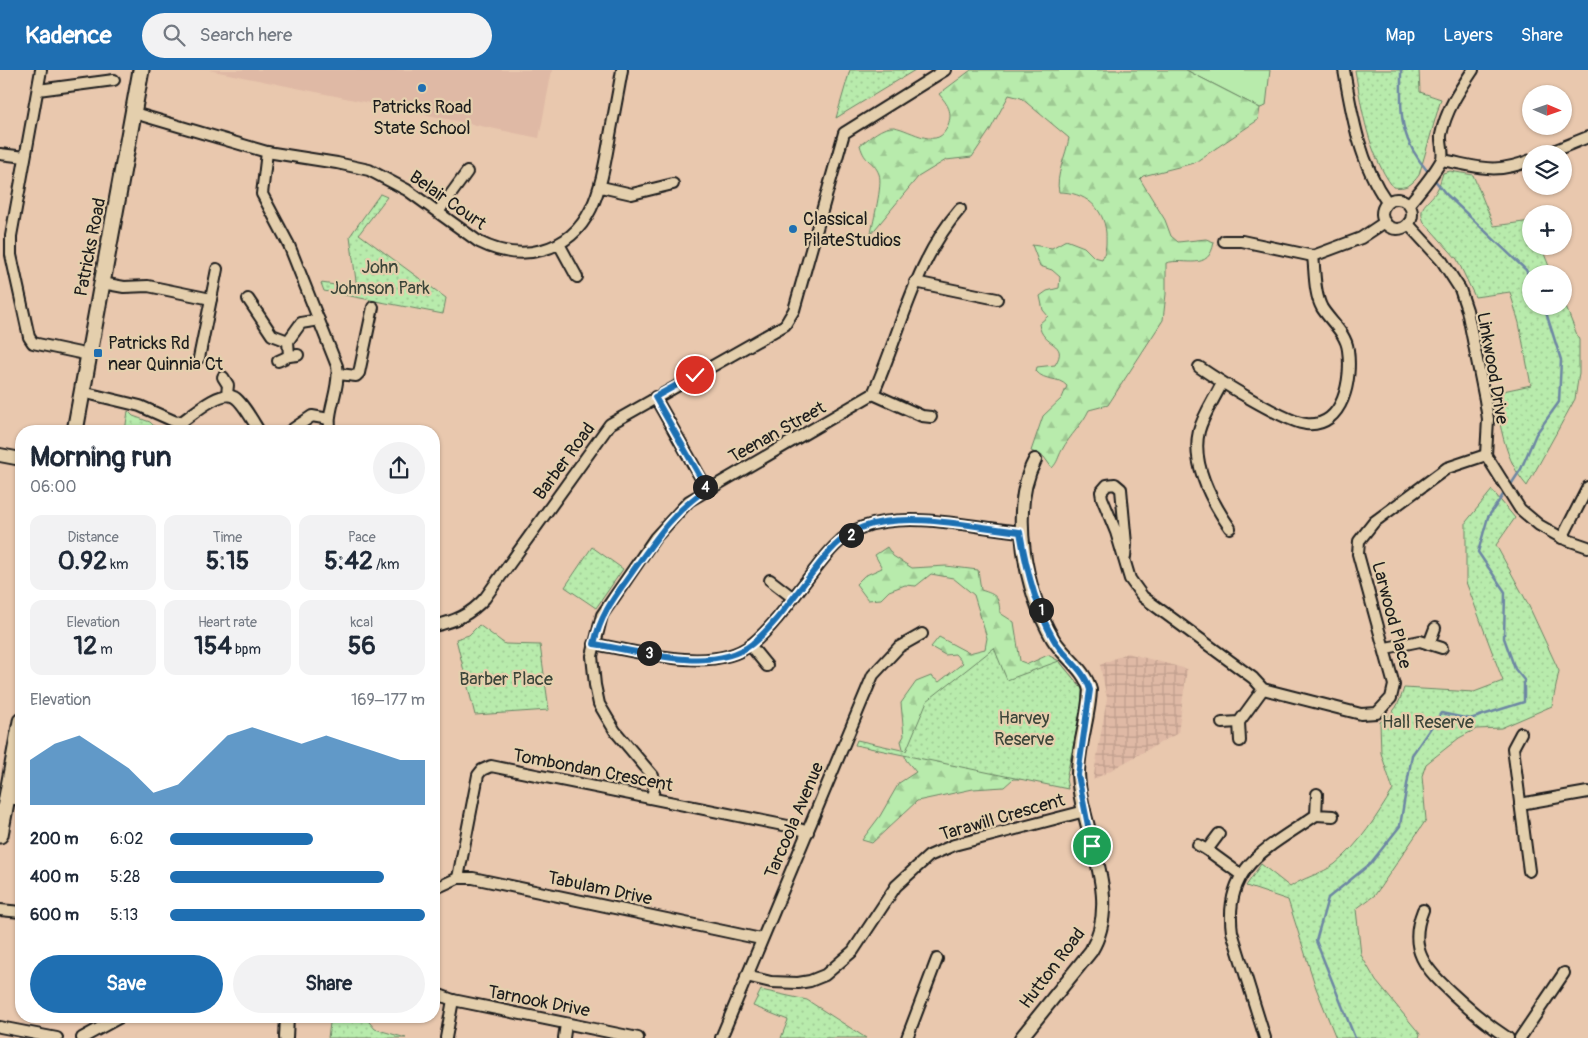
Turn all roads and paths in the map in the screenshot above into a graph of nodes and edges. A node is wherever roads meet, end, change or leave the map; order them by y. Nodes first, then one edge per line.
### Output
1 (41, 70) edge
2 (141, 70) edge
3 (622, 70) edge
4 (944, 70) edge
5 (1344, 70) edge
6 (1473, 70) edge
7 (114, 80) dead end
8 (38, 90) junction
9 (134, 113) junction
10 (1588, 137) edge
11 (1568, 145) edge
12 (267, 152) junction
13 (0, 154) edge
14 (24, 157) junction
15 (1442, 160) junction
16 (1522, 163) edge
17 (467, 172) dead end
18 (674, 184) dead end
19 (601, 187) junction
20 (1387, 202) junction
21 (1409, 204) junction
22 (960, 209) dead end
23 (438, 212) junction
24 (1385, 222) junction
25 (1408, 224) junction
26 (1224, 241) dead end
27 (559, 244) junction
28 (1313, 256) junction
29 (218, 269) dead end
30 (577, 276) dead end
31 (916, 282) junction
32 (102, 283) junction
33 (211, 299) junction
34 (248, 299) dead end
35 (997, 299) dead end
36 (373, 308) dead end
37 (319, 320) junction
38 (288, 341) junction
39 (89, 355) junction
40 (199, 358) dead end
41 (278, 361) dead end
42 (1199, 367) dead end
43 (339, 374) junction
44 (223, 378) dead end
45 (1222, 383) junction
46 (82, 392) junction
47 (227, 394) junction
48 (873, 394) junction
49 (655, 397) junction
50 (930, 417) dead end
51 (329, 419) junction
52 (76, 425) edge
53 (255, 425) edge
54 (299, 425) edge
55 (330, 425) edge
56 (0, 455) edge
57 (1486, 456) junction
58 (15, 458) edge
59 (1035, 460) dead end
60 (1588, 487) edge
61 (707, 489) junction
62 (1230, 528) dead end
63 (1020, 532) junction
64 (1562, 538) junction
65 (1588, 547) edge
66 (1125, 557) junction
67 (770, 580) dead end
68 (792, 597) junction
69 (440, 624) edge
70 (1435, 628) dead end
71 (922, 634) dead end
72 (594, 644) junction
73 (1429, 644) junction
74 (750, 645) junction
75 (1386, 648) junction
76 (1442, 648) dead end
77 (768, 666) dead end
78 (1263, 689) junction
79 (1239, 722) junction
80 (1222, 724) dead end
81 (1521, 733) dead end
82 (1240, 741) dead end
83 (15, 753) edge
84 (12, 769) junction
85 (15, 774) edge
86 (1588, 792) edge
87 (1317, 794) dead end
88 (652, 798) junction
89 (8, 803) edge
90 (1520, 804) junction
91 (1085, 811) junction
92 (1316, 815) junction
93 (1333, 816) dead end
94 (808, 832) junction
95 (1218, 834) dead end
96 (0, 835) edge
97 (1198, 845) dead end
98 (1207, 850) junction
99 (1529, 871) dead end
100 (1240, 874) junction
101 (458, 878) junction
102 (440, 886) edge
103 (0, 910) edge
104 (1423, 910) dead end
105 (15, 911) edge
106 (761, 939) junction
107 (937, 959) dead end
108 (1564, 974) dead end
109 (746, 976) junction
110 (440, 995) edge
111 (453, 1000) junction
112 (109, 1023) edge
113 (287, 1023) edge
114 (566, 1024) junction
115 (0, 1027) edge
116 (27, 1035) edge
117 (57, 1038) edge
118 (82, 1038) edge
119 (286, 1038) edge
120 (446, 1038) edge
121 (564, 1038) edge
122 (638, 1038) edge
123 (721, 1038) edge
124 (907, 1038) edge
125 (1021, 1038) edge
126 (1265, 1038) edge
127 (1508, 1038) edge
128 (1520, 1038) edge

1 - 8 street
2 - 9 main road, Patricks Road
3 - 19 street, Belair Court
4 - 49 street, Barber Road
5 - 20 street
6 - 15 street
7 - 8 street
8 - 14 street
9 - 12 street, Belair Court
9 - 32 main road, Patricks Road
10 - 11 street
12 - 23 street, Belair Court
12 - 37 street
13 - 14 street
14 - 39 street
15 - 16 street
15 - 21 street
17 - 23 street
18 - 19 street
19 - 27 street, Belair Court
20 - 21 street
20 - 24 street
21 - 25 street
22 - 31 street
23 - 27 street, Belair Court
24 - 25 street
24 - 28 street
25 - 57 street, Linkwood Drive
26 - 28 street
27 - 30 street
28 - 45 street
29 - 33 street
31 - 35 street
31 - 48 street
32 - 33 street
32 - 39 main road, Patricks Road
33 - 40 street
34 - 38 street
36 - 43 street
37 - 38 street
37 - 43 street
38 - 41 street
39 - 46 main road, Patricks Road
42 - 45 street
43 - 51 street
44 - 47 street
45 - 62 street
46 - 47 street
46 - 52 main road, Patricks Road
47 - 53 street
48 - 50 street
48 - 61 street, Teenan Street
49 - 61 street
49 - 69 street, Barber Road
51 - 54 street
51 - 55 street
56 - 58 street
57 - 64 street
57 - 75 street, Larwood Place
59 - 63 street, Hutton Road
60 - 64 street
61 - 72 street, Teenan Street
63 - 68 street
63 - 91 street, Hutton Road
64 - 65 street
66 - 66 street, Larwood Place
66 - 78 street, Larwood Place
67 - 68 street
68 - 74 street
70 - 73 street
71 - 94 street, Tarcoola Avenue
72 - 74 street
72 - 88 street, Teenan Street
73 - 75 street
73 - 76 street
74 - 77 street
75 - 78 street, Larwood Place
78 - 79 street
79 - 80 street
79 - 82 street
81 - 90 street
83 - 84 main road
84 - 85 street
84 - 89 main road
86 - 90 street
87 - 92 street
88 - 94 street, Tombondan Crescent
88 - 101 street, Tombondan Crescent
89 - 96 main road
90 - 99 street
91 - 109 street, Tarawill Crescent
91 - 125 street, Hutton Road
92 - 93 street
92 - 100 street
94 - 106 street, Tarcoola Avenue
95 - 98 street
97 - 98 street
98 - 100 street
100 - 126 street
101 - 102 street
101 - 106 street, Tabulam Drive
103 - 105 street
104 - 127 street
106 - 109 street, Tarcoola Avenue
107 - 124 street
108 - 128 street
109 - 123 street, Tarcoola Avenue
110 - 111 street, Tarnook Drive
111 - 114 street, Tarnook Drive
111 - 120 street
112 - 118 street
113 - 119 street
114 - 121 street
114 - 122 street, Tarnook Drive
115 - 116 street
116 - 117 street

